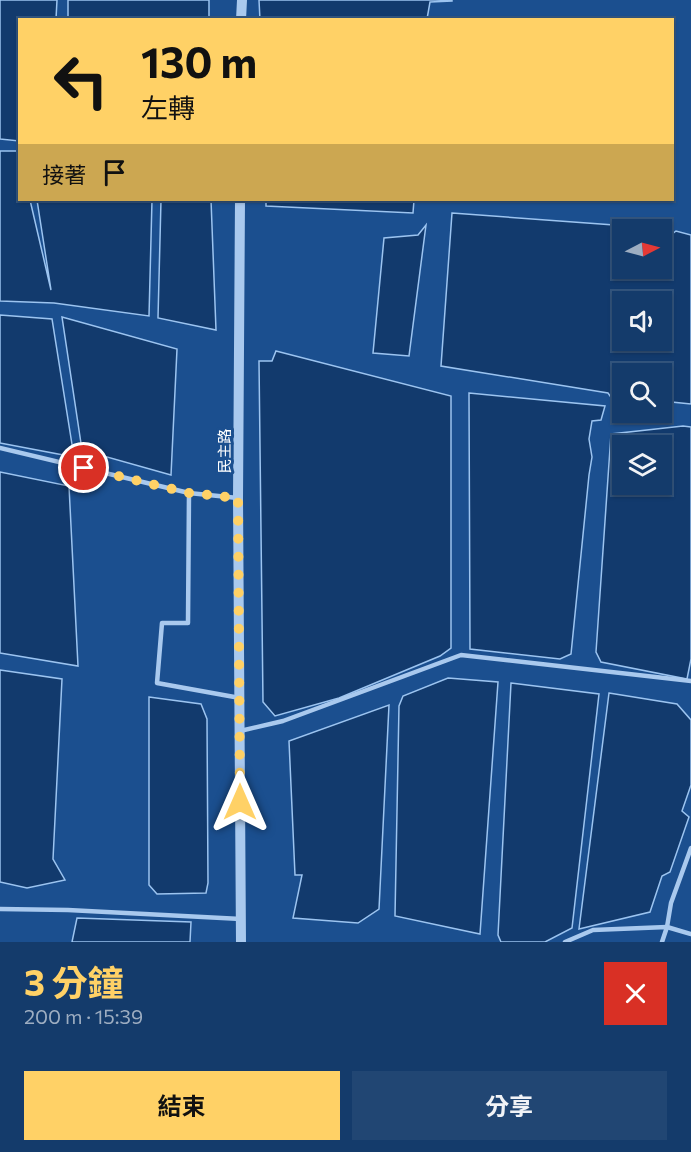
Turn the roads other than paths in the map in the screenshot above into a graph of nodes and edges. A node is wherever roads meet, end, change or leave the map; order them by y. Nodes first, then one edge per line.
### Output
1 (242, 0) edge
2 (242, 18) edge
3 (240, 201) edge
4 (0, 448) edge
5 (189, 493) junction
6 (238, 498) junction
7 (691, 681) edge
8 (240, 698) junction
9 (240, 731) junction
10 (691, 848) edge
11 (0, 909) edge
12 (241, 919) junction
13 (667, 927) junction
14 (691, 934) edge
15 (241, 942) edge
16 (565, 942) edge
17 (662, 942) edge

1 - 2 street
3 - 6 street, 民主路
4 - 5 lane
5 - 6 lane
5 - 8 lane
6 - 8 street, 民主路
7 - 9 lane
8 - 9 street, 民主路
9 - 12 street, 民主路
10 - 13 lane
11 - 12 lane
12 - 15 street, 民主路
13 - 14 lane
13 - 16 lane
13 - 17 lane

